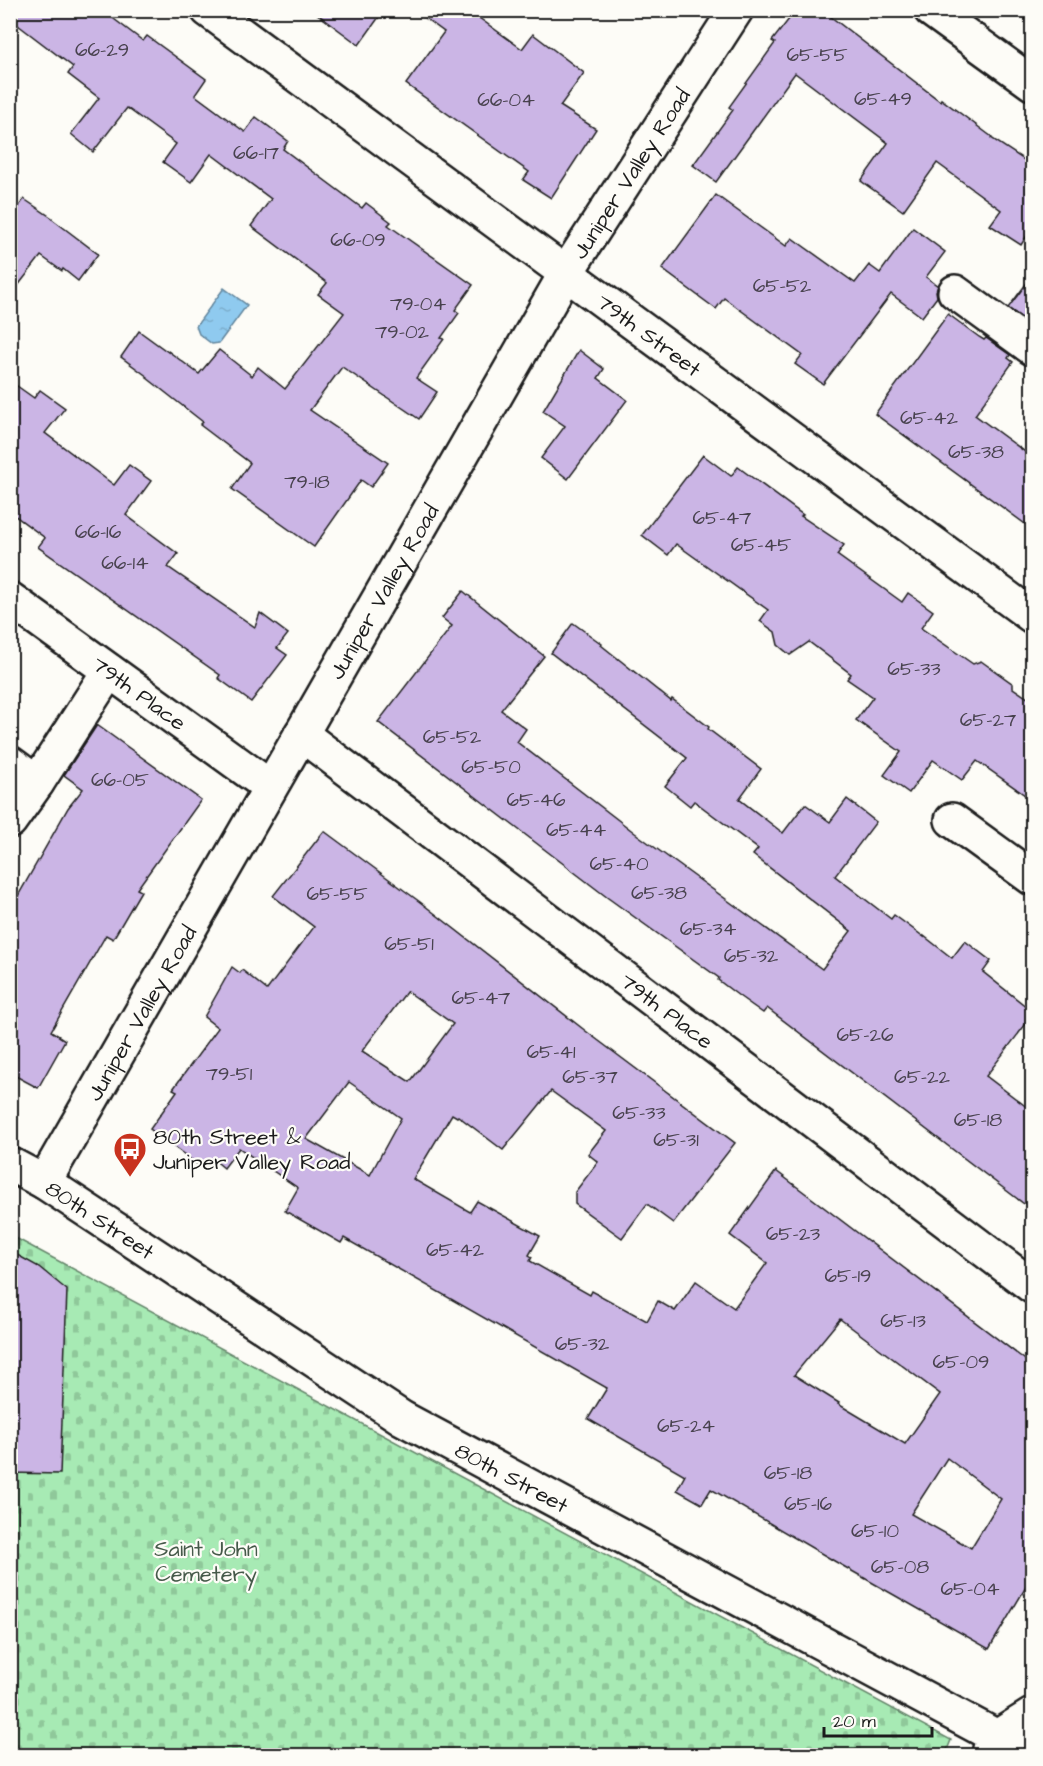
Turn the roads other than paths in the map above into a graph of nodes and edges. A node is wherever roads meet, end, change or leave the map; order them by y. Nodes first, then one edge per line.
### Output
1 (208, 10) edge
2 (736, 10) edge
3 (931, 10) edge
4 (1032, 83) edge
5 (566, 273) junction
6 (955, 292) dead end
7 (1032, 348) edge
8 (10, 599) edge
9 (1032, 616) edge
10 (109, 671) junction
11 (301, 734) junction
12 (10, 763) edge
13 (37, 783) junction
14 (270, 787) junction
15 (10, 820) edge
16 (952, 820) dead end
17 (1032, 878) edge
18 (10, 1164) edge
19 (44, 1182) junction
20 (1032, 1286) edge
21 (1032, 1715) edge
22 (992, 1746) edge
23 (1032, 1746) edge

1 - 5 street, 79th Street
2 - 5 street, Juniper Valley Road
3 - 4 street
5 - 9 street, 79th Street
5 - 11 street, Juniper Valley Road
6 - 7 street
8 - 10 street, 79th Place
10 - 13 street
10 - 14 street, 79th Place
11 - 14 street, Juniper Valley Road
11 - 20 street, 79th Place
12 - 13 street
13 - 15 street
14 - 19 street, Juniper Valley Road
16 - 17 street
18 - 19 street, 80th Street
19 - 22 street, 80th Street
21 - 22 street
22 - 23 street, 80th Street

